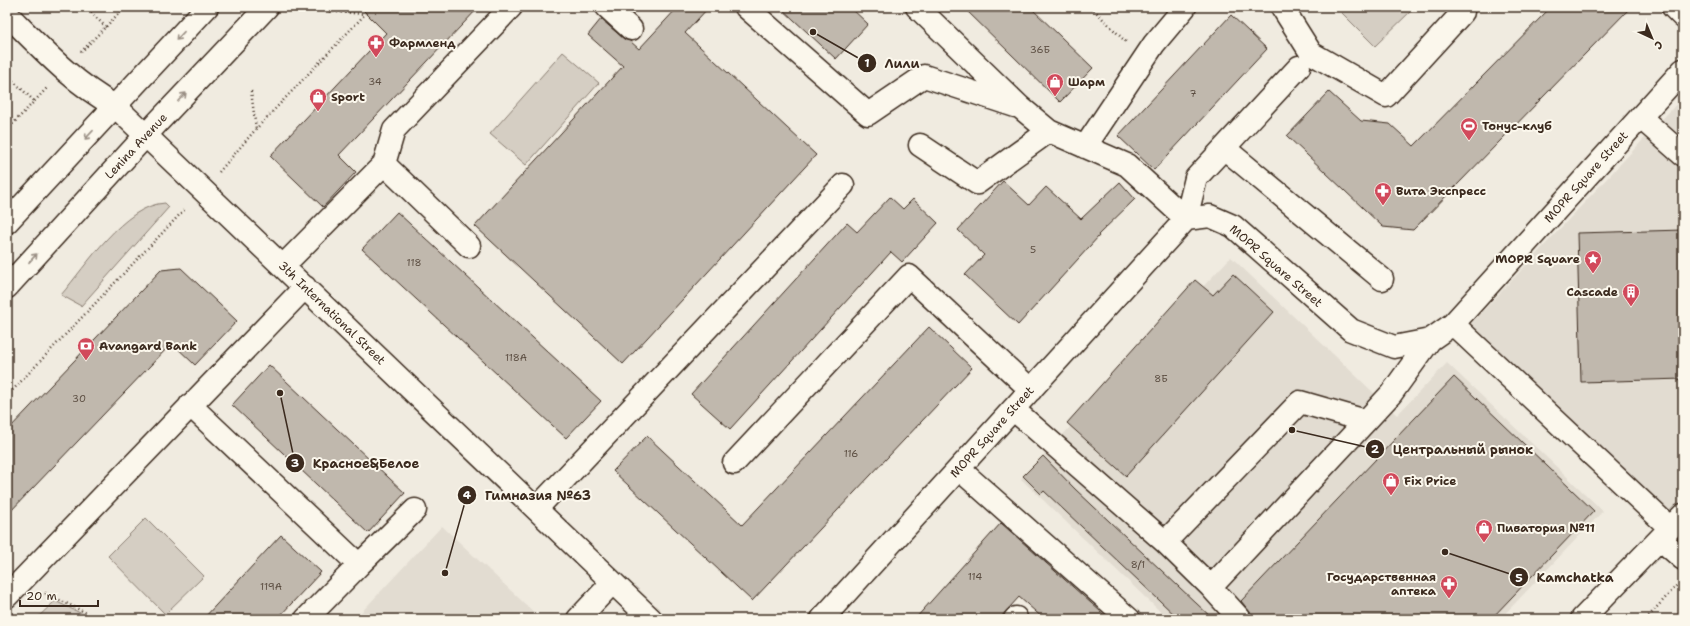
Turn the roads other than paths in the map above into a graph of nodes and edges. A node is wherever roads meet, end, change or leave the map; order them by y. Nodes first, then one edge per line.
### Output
1 (207, 7) edge
2 (267, 7) edge
3 (511, 7) edge
4 (607, 7) edge
5 (746, 7) edge
6 (917, 7) edge
7 (1185, 7) edge
8 (1282, 7) edge
9 (1459, 7) edge
10 (1672, 7) edge
11 (7, 14) edge
12 (1683, 17) edge
13 (631, 29) dead end
14 (1299, 67) dead end
15 (1683, 70) edge
16 (115, 106) junction
17 (1020, 107) junction
18 (1640, 117) junction
19 (1049, 131) junction
20 (146, 135) junction
21 (920, 145) dead end
22 (1085, 147) junction
23 (1224, 148) junction
24 (1683, 155) edge
25 (384, 164) junction
26 (843, 185) dead end
27 (1186, 219) junction
28 (7, 222) edge
29 (469, 246) dead end
30 (283, 266) junction
31 (1382, 279) dead end
32 (7, 287) edge
33 (305, 287) junction
34 (1453, 324) junction
35 (1430, 340) junction
36 (1031, 390) junction
37 (190, 405) junction
38 (1013, 409) junction
39 (1366, 422) junction
40 (734, 463) dead end
41 (959, 469) junction
42 (537, 508) junction
43 (415, 510) dead end
44 (1671, 527) edge
45 (1165, 542) junction
46 (1683, 559) edge
47 (359, 565) junction
48 (612, 583) junction
49 (1211, 587) junction
50 (14, 589) edge
51 (306, 619) edge
52 (578, 619) edge
53 (651, 619) edge
54 (822, 619) edge
55 (1130, 619) edge
56 (1240, 619) edge
57 (1582, 619) edge

1 -> 16 street
20 -> 2 street, Lenina Avenue
3 - 25 street
4 - 13 street
5 - 17 street
6 - 17 street
7 - 22 street
8 - 9 street
10 - 12 street
11 - 16 street, 3th International Street
14 - 23 street
15 - 18 street, MOPR Square Street
16 - 20 street, 3th International Street
16 -> 28 street
17 - 19 street
18 - 24 street
18 - 34 street, MOPR Square Street
19 - 21 street
19 - 22 street
20 - 30 street, 3th International Street
32 -> 20 street, Lenina Avenue
22 - 27 street
23 - 27 street
23 - 31 street
25 - 29 street
25 - 30 street
26 - 42 street
27 - 35 street, MOPR Square Street
27 - 36 street, MOPR Square Street
30 - 33 street, 3th International Street
33 - 37 street
33 - 42 street, 3th International Street
34 - 35 street, MOPR Square Street
34 - 44 street
35 - 39 street
36 - 38 street, MOPR Square Street
36 - 40 street
37 - 47 street
37 - 50 street
38 - 41 street, MOPR Square Street
38 - 45 street
39 - 45 street
39 - 49 street
41 - 54 street, MOPR Square Street
41 - 55 street
42 - 48 street, 3th International Street
43 - 47 street
44 - 46 street
44 - 57 street
45 - 49 street
47 - 51 street
48 - 52 street
48 - 53 street, 3th International Street
49 - 56 street

